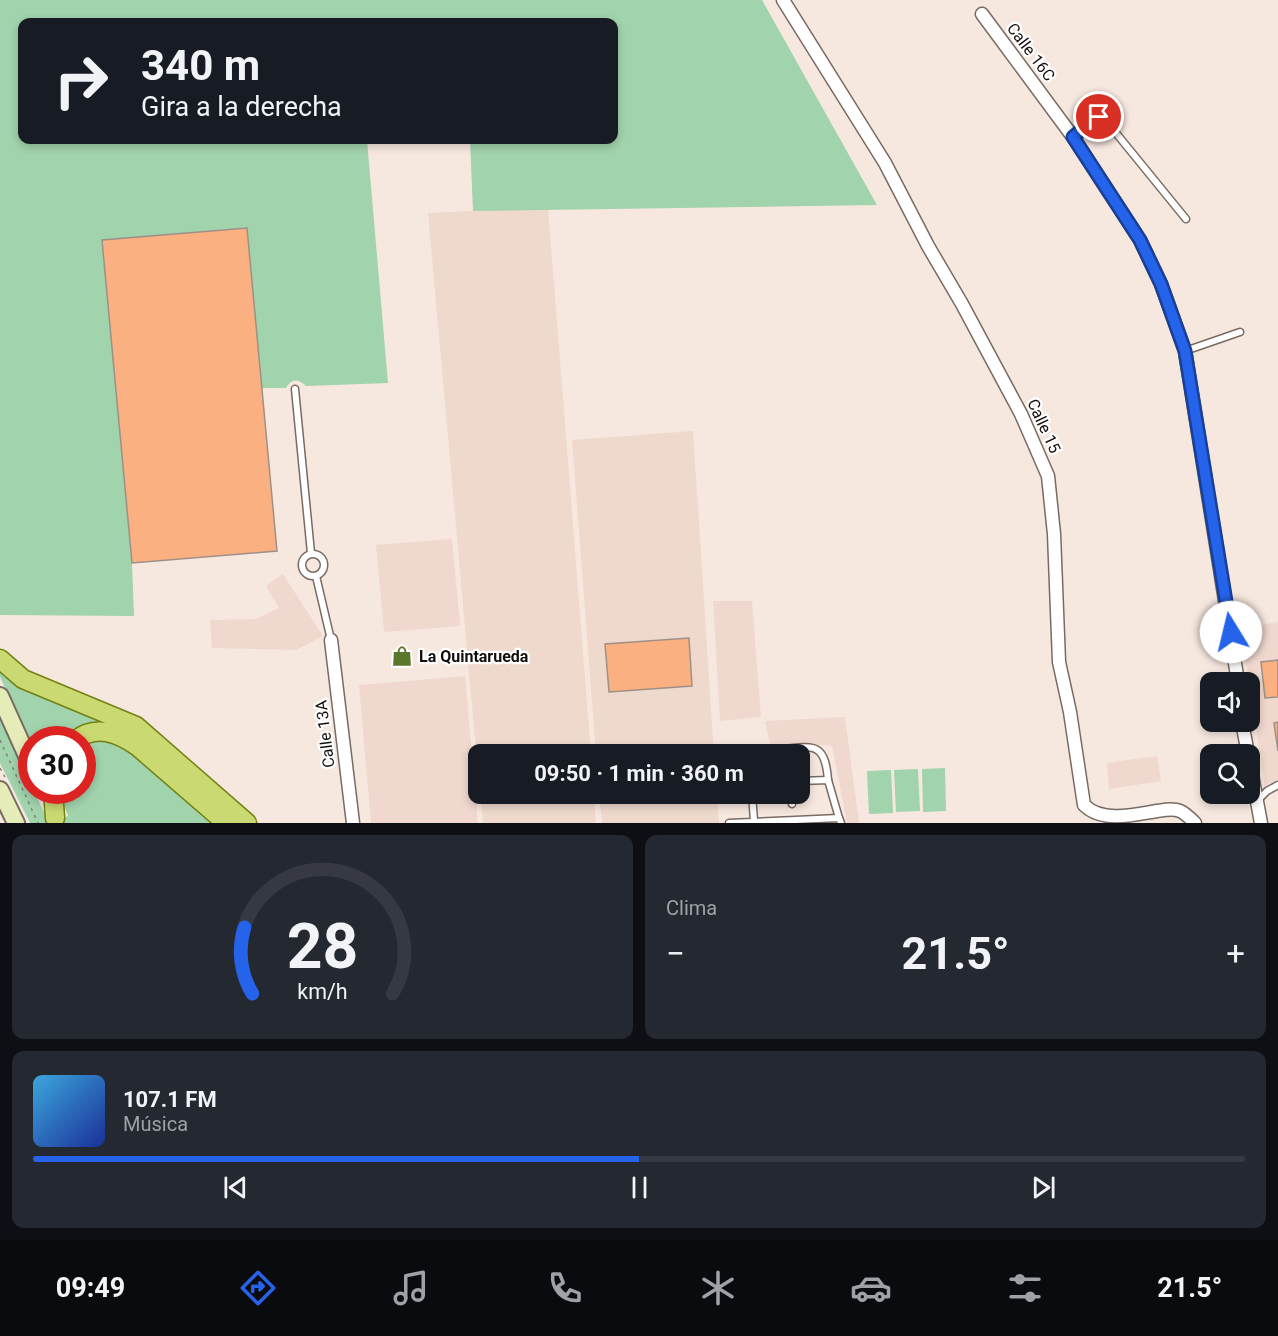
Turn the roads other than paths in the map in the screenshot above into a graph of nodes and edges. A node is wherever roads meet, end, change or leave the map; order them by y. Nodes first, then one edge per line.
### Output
1 (783, 0) edge
2 (982, 14) dead end
3 (1073, 137) junction
4 (1186, 219) dead end
5 (1240, 332) dead end
6 (1185, 351) junction
7 (296, 389) dead end
8 (311, 553) junction
9 (316, 576) junction
10 (331, 640) joint
11 (0, 659) edge
12 (1239, 672) edge
13 (0, 696) edge
14 (96, 731) edge
15 (18, 736) edge
16 (810, 748) edge
17 (828, 780) junction
18 (810, 781) edge
19 (1278, 785) edge
20 (0, 790) edge
21 (1260, 799) edge
22 (46, 804) edge
23 (52, 804) edge
24 (753, 804) edge
25 (1258, 804) edge
26 (840, 820) edge
27 (50, 821) edge
28 (754, 821) junction
29 (16, 823) edge
30 (226, 823) edge
31 (247, 823) edge
32 (353, 823) edge
33 (729, 823) edge
34 (1195, 823) edge
35 (1261, 823) edge

1 - 34 street, Calle 15
2 - 3 street, Calle 16C
3 - 4 lane
3 - 6 street, Calle 16C
5 - 6 lane
6 - 12 street, Calle 16C
7 - 8 lane
8 - 9 lane
8 - 9 lane
9 - 10 lane
10 - 32 street, Calle 13A
11 - 31 main road
13 - 15 main road
14 - 30 main road
16 - 17 lane
17 - 18 lane
17 - 26 lane
19 - 21 lane
20 - 29 main road
22 - 27 main road
23 - 27 main road
24 - 28 lane
25 - 35 street
26 - 28 lane
28 - 33 lane

